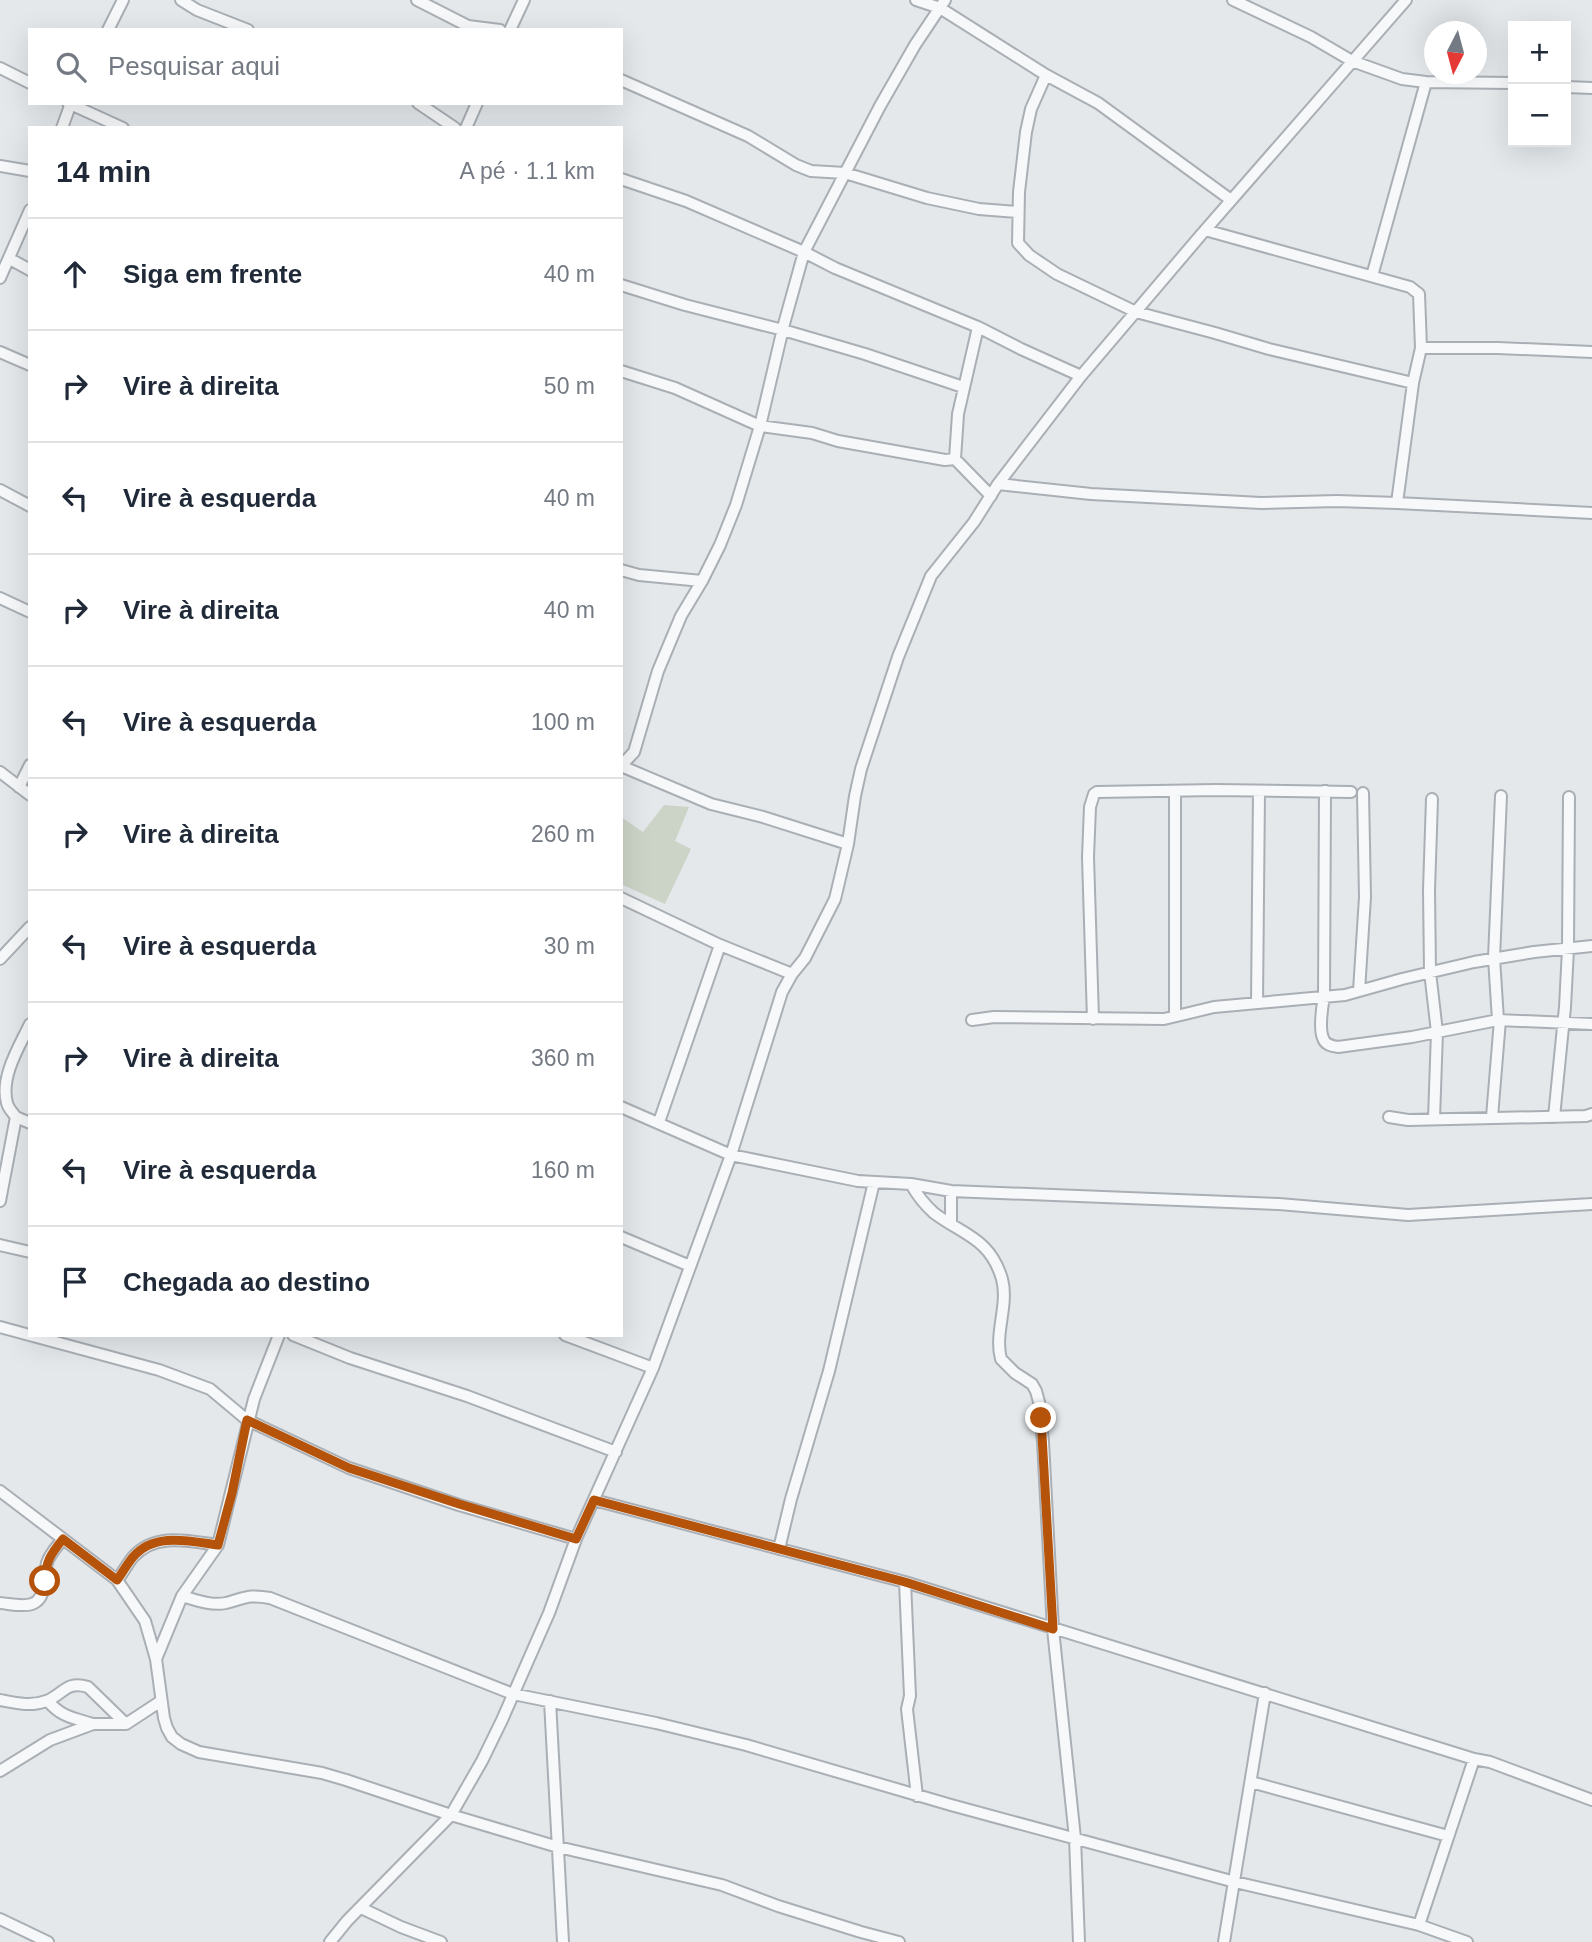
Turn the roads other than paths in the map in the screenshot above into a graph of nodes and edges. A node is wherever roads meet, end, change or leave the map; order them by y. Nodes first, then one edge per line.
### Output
1 (123, 0) edge
2 (181, 0) edge
3 (417, 0) edge
4 (524, 0) edge
5 (916, 0) edge
6 (1233, 0) edge
7 (1406, 0) edge
8 (942, 4) edge
9 (109, 28) edge
10 (243, 28) edge
11 (484, 28) edge
12 (511, 28) edge
13 (1352, 61) junction
14 (0, 68) edge
15 (1046, 75) junction
16 (623, 81) edge
17 (28, 82) edge
18 (1424, 82) edge
19 (1487, 83) edge
20 (1508, 83) edge
21 (1425, 84) edge
22 (1571, 87) edge
23 (1592, 88) edge
24 (70, 105) edge
25 (72, 105) edge
26 (421, 105) edge
27 (476, 105) edge
28 (63, 126) edge
29 (119, 126) edge
30 (452, 126) edge
31 (467, 126) edge
32 (0, 166) edge
33 (28, 171) edge
34 (845, 173) junction
35 (623, 181) edge
36 (1231, 200) junction
37 (1017, 212) junction
38 (28, 215) edge
39 (1205, 230) junction
40 (804, 252) junction
41 (10, 259) junction
42 (28, 269) edge
43 (1372, 276) junction
44 (0, 278) edge
45 (623, 286) edge
46 (1136, 312) junction
47 (978, 327) junction
48 (783, 330) junction
49 (1421, 348) junction
50 (0, 352) edge
51 (1592, 352) edge
52 (28, 364) edge
53 (623, 372) edge
54 (1081, 376) junction
55 (1413, 383) junction
56 (963, 387) junction
57 (760, 426) junction
58 (955, 459) junction
59 (998, 484) junction
60 (0, 490) edge
61 (991, 496) junction
62 (1397, 503) junction
63 (28, 505) edge
64 (1592, 513) edge
65 (623, 571) edge
66 (702, 581) junction
67 (0, 598) edge
68 (28, 611) edge
69 (623, 764) edge
70 (623, 767) edge
71 (28, 769) edge
72 (0, 772) edge
73 (19, 787) junction
74 (1175, 791) junction
75 (1259, 791) junction
76 (1325, 791) junction
77 (1351, 792) dead end
78 (1363, 793) dead end
79 (28, 794) edge
80 (1501, 796) dead end
81 (1569, 797) dead end
82 (1432, 799) dead end
83 (848, 844) junction
84 (623, 899) edge
85 (28, 929) edge
86 (720, 945) junction
87 (1592, 946) edge
88 (1568, 949) junction
89 (1494, 958) junction
90 (0, 959) edge
91 (1430, 972) junction
92 (792, 974) junction
93 (1359, 991) junction
94 (1324, 996) junction
95 (1257, 1003) junction
96 (1175, 1016) junction
97 (1093, 1019) junction
98 (972, 1020) dead end
99 (1499, 1020) junction
100 (1564, 1024) junction
101 (1592, 1024) edge
102 (28, 1028) edge
103 (1437, 1032) junction
104 (623, 1108) edge
105 (1592, 1114) edge
106 (1554, 1116) junction
107 (16, 1117) junction
108 (1492, 1117) junction
109 (1389, 1118) dead end
110 (1434, 1119) junction
111 (28, 1122) edge
112 (659, 1122) junction
113 (731, 1155) junction
114 (874, 1182) junction
115 (911, 1184) junction
116 (951, 1191) junction
117 (0, 1200) edge
118 (1592, 1204) edge
119 (951, 1222) junction
120 (623, 1238) edge
121 (0, 1245) edge
122 (28, 1252) edge
123 (690, 1266) junction
124 (0, 1327) edge
125 (28, 1335) edge
126 (37, 1337) edge
127 (278, 1337) edge
128 (298, 1337) edge
129 (570, 1337) edge
130 (653, 1368) junction
131 (247, 1420) junction
132 (616, 1452) junction
133 (0, 1491) edge
134 (594, 1500) junction
135 (63, 1539) junction
136 (576, 1539) junction
137 (218, 1545) junction
138 (779, 1549) junction
139 (117, 1580) junction
140 (905, 1582) junction
141 (182, 1596) junction
142 (0, 1603) edge
143 (1053, 1629) junction
144 (156, 1659) junction
145 (1265, 1693) junction
146 (513, 1694) junction
147 (0, 1700) edge
148 (48, 1701) junction
149 (161, 1701) junction
150 (550, 1701) junction
151 (93, 1724) junction
152 (126, 1724) junction
153 (1474, 1759) junction
154 (0, 1771) edge
155 (1251, 1782) junction
156 (917, 1796) junction
157 (1592, 1800) edge
158 (451, 1815) junction
159 (1448, 1836) junction
160 (1075, 1838) junction
161 (558, 1847) junction
162 (1235, 1882) junction
163 (361, 1908) junction
164 (0, 1919) edge
165 (1419, 1925) junction
166 (1453, 1940) edge
167 (48, 1942) edge
168 (330, 1942) edge
169 (441, 1942) edge
170 (563, 1942) edge
171 (899, 1942) edge
172 (1079, 1942) edge
173 (1224, 1942) edge
174 (1467, 1942) edge

1 - 9 street
2 - 10 street
3 - 11 street
4 - 12 street
5 - 8 street
6 - 13 street
7 - 13 street
8 - 15 street
8 - 34 street
13 - 18 street
13 - 36 street
14 - 17 street
15 - 36 street
15 - 37 street
16 - 34 street
19 - 20 street
21 - 43 street
22 - 23 street
24 - 28 street
25 - 29 street
26 - 30 street
27 - 31 street
32 - 33 street
34 - 37 street
34 - 40 street
35 - 40 street
36 - 39 street
37 - 46 street
38 - 41 street
39 - 43 street
39 - 46 street
40 - 47 street
40 - 48 street
41 - 42 street
41 - 44 street
43 - 49 street
45 - 48 street
46 - 54 street
46 - 55 street
47 - 54 street
47 - 56 street
48 - 56 street
48 - 57 street
49 - 51 street
49 - 55 street
50 - 52 street
53 - 57 street
54 - 59 street
55 - 62 street
56 - 58 street
57 - 58 street
57 - 66 street
58 - 61 street
59 - 61 street
59 - 62 street
60 - 63 street
61 - 83 street
62 - 64 street
65 - 66 street
66 - 69 street
67 - 68 street
70 - 83 street
71 - 73 street
72 - 73 street
73 - 79 street
74 - 75 street
74 - 96 street
74 - 97 street
75 - 76 street
75 - 95 street
76 - 77 street
76 - 94 street
78 - 93 street
80 - 89 street
81 - 88 street
82 - 91 street
83 - 92 street
84 - 86 street
85 - 90 street
86 - 92 street
86 - 112 street
87 - 88 street
88 - 89 street
88 - 100 street
89 - 91 street
89 - 99 street
91 - 93 street
91 - 103 street
92 - 113 street
93 - 94 street
94 - 95 street
94 - 103 street
95 - 96 street
96 - 97 street
97 - 98 street
99 - 100 street
99 - 103 street
99 - 108 street
100 - 101 street
100 - 106 street
102 - 107 street
103 - 110 street
104 - 112 street
105 - 106 street
106 - 108 street
107 - 111 street
107 - 117 street
108 - 110 street
109 - 110 street
112 - 113 street
113 - 114 street
113 - 123 street
114 - 115 street
114 - 138 street
115 - 116 street
115 - 119 street
116 - 118 street
116 - 119 street
119 - 143 street
120 - 123 street
121 - 122 street
123 - 130 street
124 - 125 street
126 - 131 street
127 - 131 street
128 - 132 street
129 - 130 street
130 - 132 street
131 - 136 street
131 - 137 street
132 - 134 street
133 - 135 street
134 - 136 street
134 - 138 street
135 - 139 street
135 - 142 street
136 - 146 street
137 - 139 street
137 - 141 street
138 - 140 street
139 - 144 street
140 - 143 street
140 - 156 street
141 - 144 street
141 - 146 street
143 - 145 street
143 - 160 street
144 - 149 street
145 - 153 street
145 - 155 street
146 - 150 street
146 - 158 street
147 - 148 street
148 - 151 street
148 - 152 street
149 - 152 street
149 - 158 street
150 - 156 street
150 - 161 street
151 - 152 street
151 - 154 street
153 - 157 street
153 - 159 street
155 - 159 street
155 - 162 street
156 - 160 street
158 - 161 street
158 - 163 street
159 - 165 street
160 - 162 street
160 - 172 street
161 - 170 street
161 - 171 street
162 - 165 street
162 - 173 street
163 - 168 street
163 - 169 street
164 - 167 street
165 - 166 street
166 - 174 street

